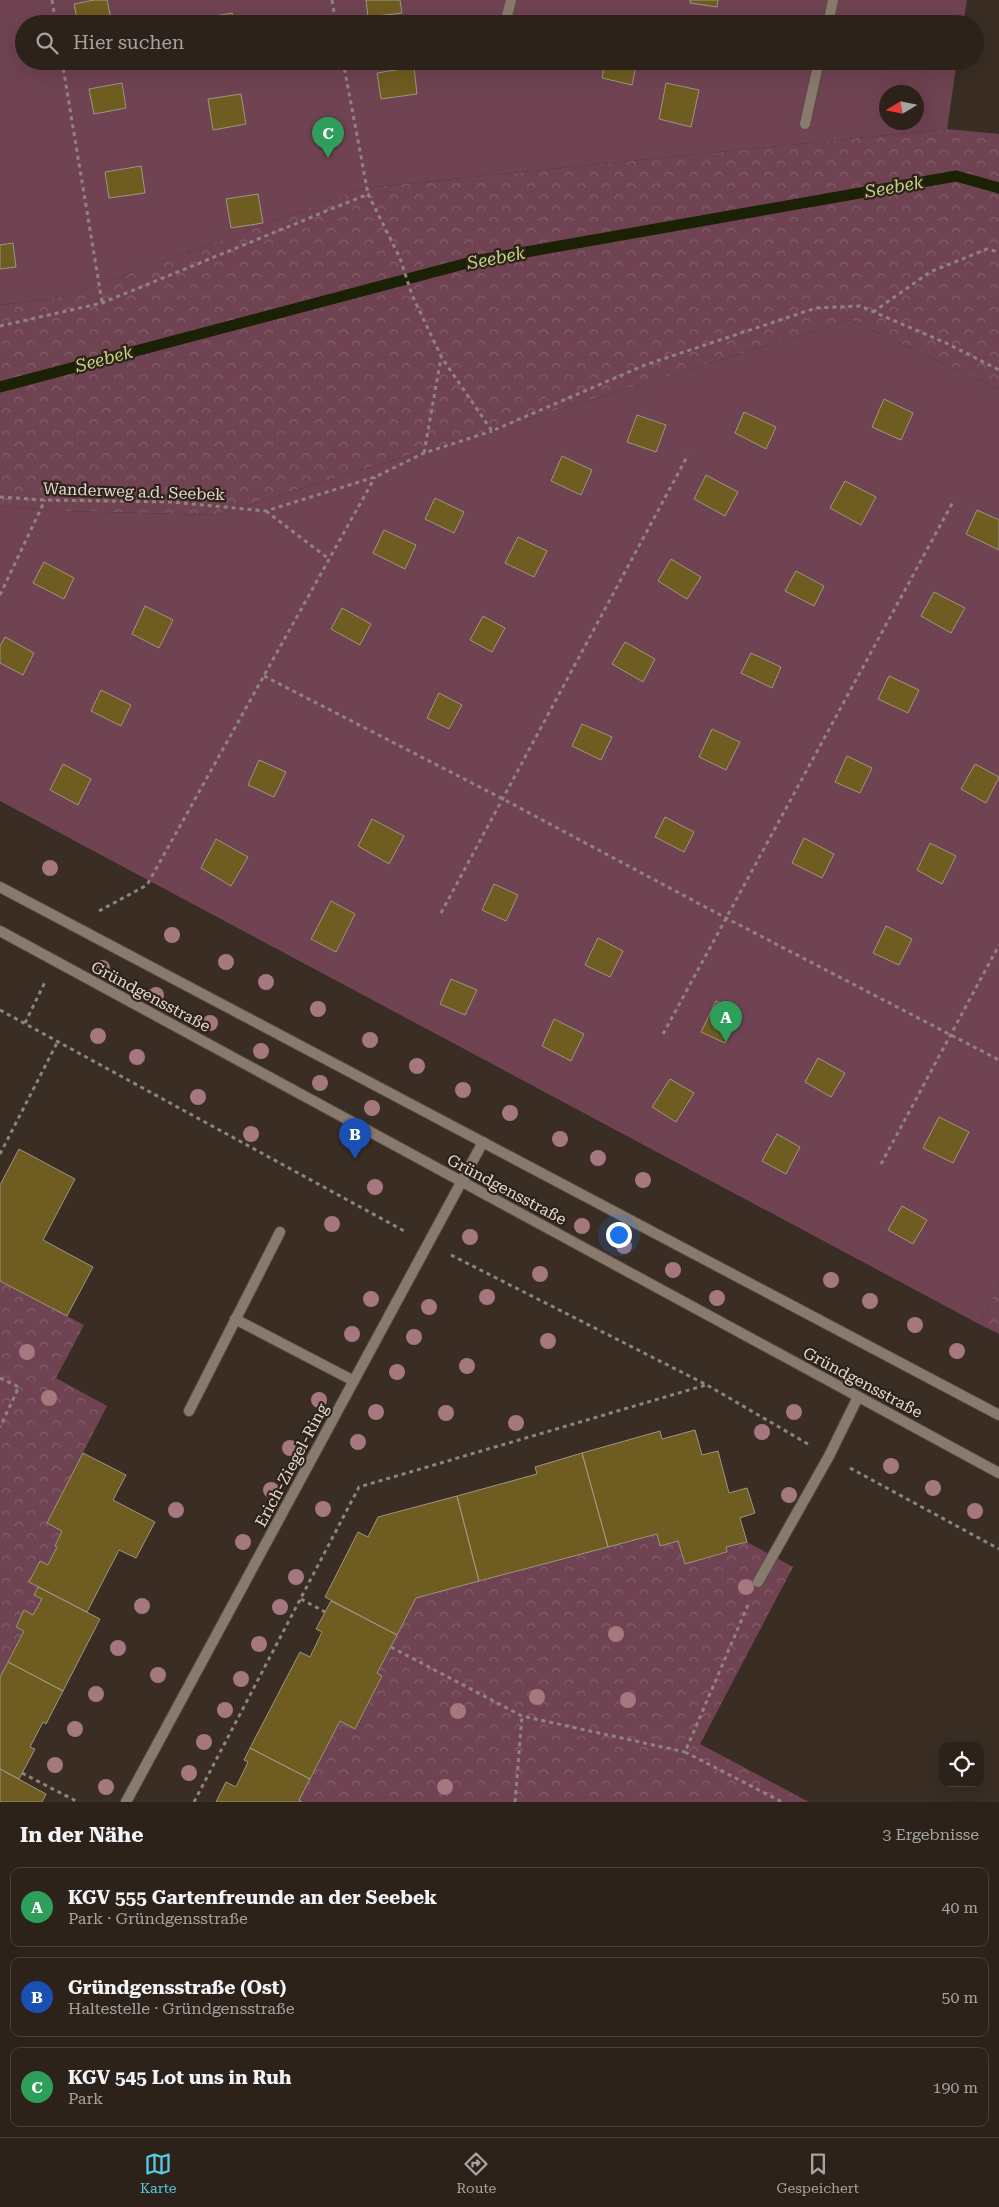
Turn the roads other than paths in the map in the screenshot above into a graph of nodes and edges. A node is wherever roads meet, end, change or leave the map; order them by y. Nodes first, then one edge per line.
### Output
1 (511, 0) edge
2 (833, 0) edge
3 (507, 15) edge
4 (830, 15) edge
5 (817, 70) edge
6 (804, 124) dead end
7 (0, 887) edge
8 (0, 931) edge
9 (483, 1142) junction
10 (462, 1182) junction
11 (280, 1232) dead end
12 (235, 1319) junction
13 (354, 1381) junction
14 (858, 1397) junction
15 (189, 1411) dead end
16 (999, 1415) edge
17 (999, 1473) edge
18 (758, 1582) road end
19 (126, 1802) edge

1 - 3 street
2 - 4 street
5 - 6 street
7 - 9 street, Gründgensstraße
8 - 10 street, Gründgensstraße
9 - 10 street, Erich-Ziegel-Ring
9 - 16 street, Gründgensstraße
10 - 13 street, Erich-Ziegel-Ring
10 - 14 street, Gründgensstraße
11 - 12 street
12 - 13 street
12 - 15 street
13 - 19 street, Erich-Ziegel-Ring
14 - 17 street, Gründgensstraße
14 - 18 street

